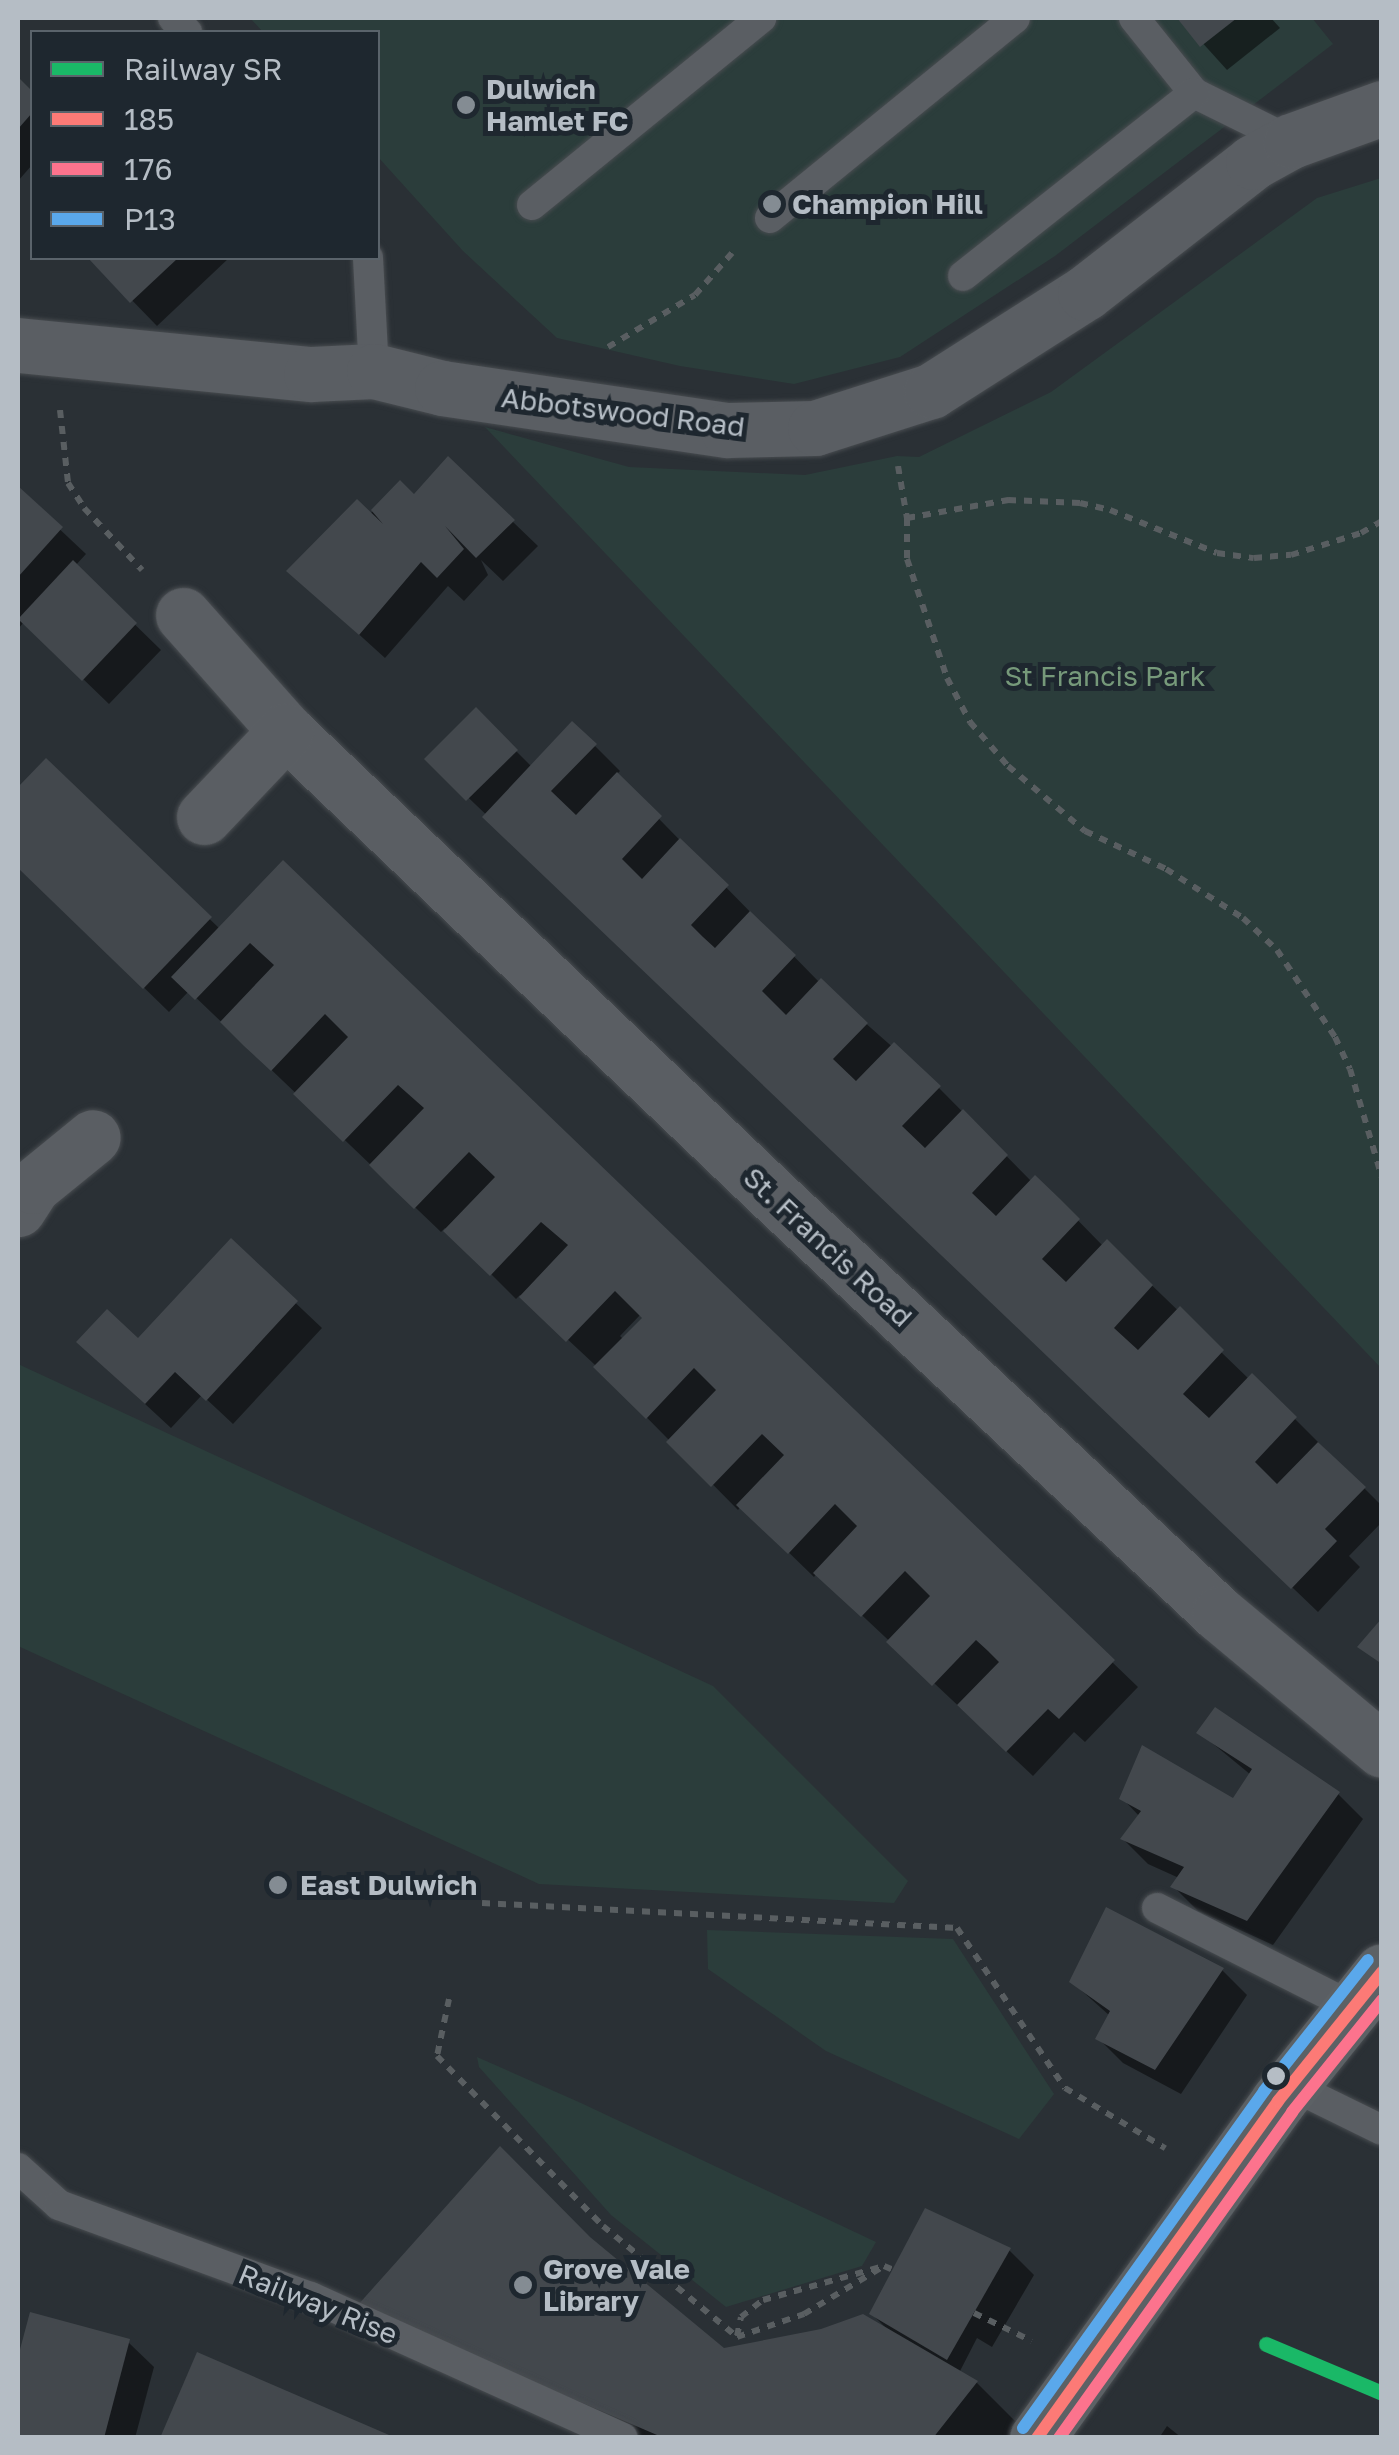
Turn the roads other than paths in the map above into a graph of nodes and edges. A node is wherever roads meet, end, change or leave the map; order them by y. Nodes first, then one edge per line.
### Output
1 (761, 18) edge
2 (1015, 18) edge
3 (1134, 18) edge
4 (1194, 92) junction
5 (1382, 108) edge
6 (1291, 141) junction
7 (532, 205) dead end
8 (770, 218) dead end
9 (368, 260) edge
10 (963, 276) dead end
11 (35, 346) edge
12 (374, 371) junction
13 (183, 615) road end
14 (286, 731) junction
15 (204, 817) dead end
16 (94, 1137) dead end
17 (23, 1189) edge
18 (1382, 1750) edge
19 (1157, 1908) dead end
20 (1366, 1989) edge
21 (1290, 2085) junction
22 (1382, 2130) edge
23 (18, 2168) edge
24 (623, 2438) edge
25 (1037, 2438) edge

1 - 7 lane
2 - 8 lane
3 - 4 lane
4 - 6 lane
4 - 10 lane
5 - 6 street, Abbotswood Road
6 - 12 street, Abbotswood Road
9 - 12 lane
11 - 12 street, Abbotswood Road
13 - 14 street, St. Francis Road
14 - 15 street
14 - 18 street, St. Francis Road
16 - 17 street
19 - 20 lane
20 - 21 main road
21 - 22 lane
21 - 25 main road
23 - 24 lane, Railway Rise

